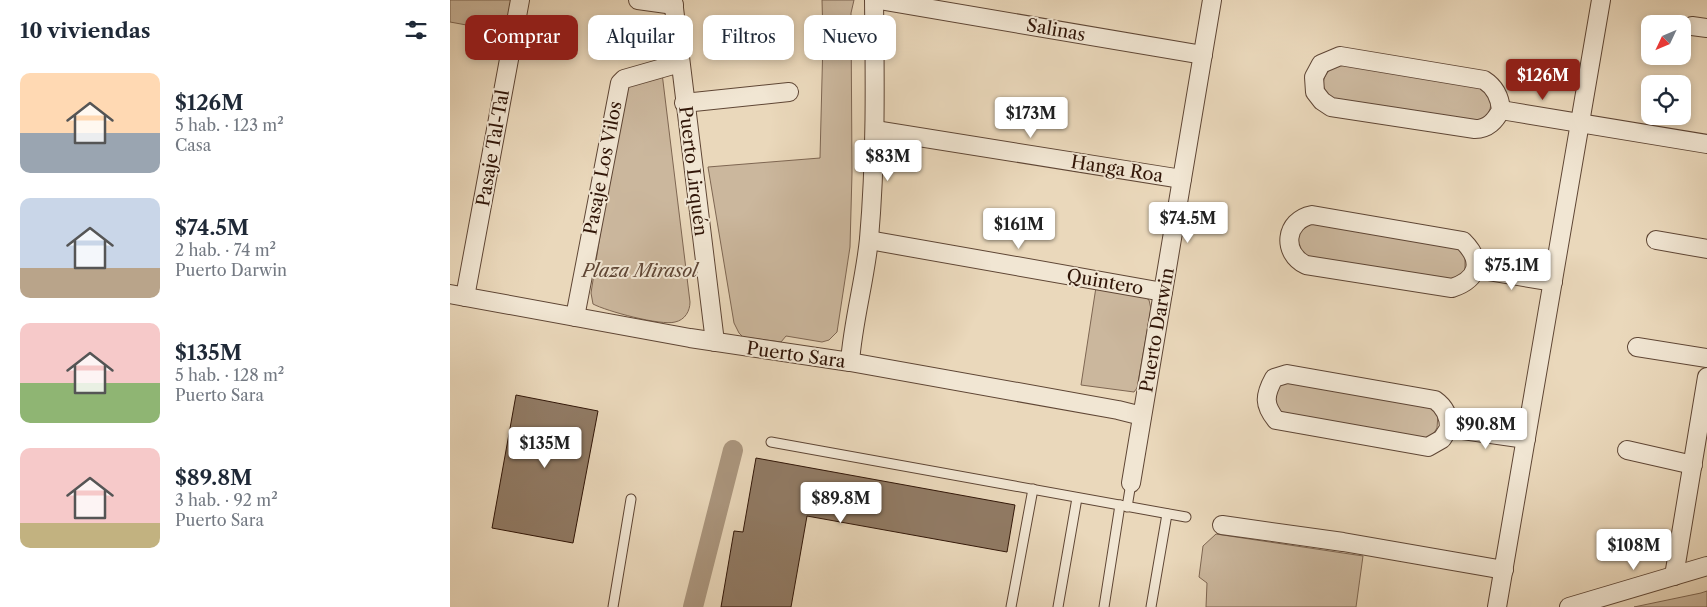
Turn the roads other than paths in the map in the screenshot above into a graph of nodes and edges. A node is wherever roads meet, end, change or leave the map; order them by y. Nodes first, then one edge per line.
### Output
1 (520, 0) edge
2 (638, 0) edge
3 (874, 0) edge
4 (879, 0) edge
5 (1212, 0) edge
6 (1601, 0) edge
7 (673, 2) edge
8 (1203, 55) junction
9 (680, 63) junction
10 (789, 92) dead end
11 (684, 103) junction
12 (1501, 110) junction
13 (1579, 124) junction
14 (875, 130) junction
15 (1707, 144) edge
16 (1182, 179) junction
17 (869, 240) junction
18 (1656, 240) dead end
19 (1707, 249) edge
20 (1476, 269) junction
21 (1553, 282) junction
22 (1163, 292) junction
23 (458, 295) edge
24 (575, 316) junction
25 (715, 342) junction
26 (1637, 347) dead end
27 (1707, 358) edge
28 (850, 362) junction
29 (1707, 377) edge
30 (1142, 416) junction
31 (1449, 428) junction
32 (1526, 439) junction
33 (771, 442) dead end
34 (1627, 450) dead end
35 (1693, 465) junction
36 (1131, 483) joint
37 (1033, 490) junction
38 (1077, 498) junction
39 (631, 499) dead end
40 (1124, 506) junction
41 (1167, 514) junction
42 (1186, 517) dead end
43 (1222, 525) dead end
44 (1707, 566) edge
45 (1504, 570) junction
46 (1674, 576) junction
47 (613, 607) edge
48 (1011, 607) edge
49 (1058, 607) edge
50 (1104, 607) edge
51 (1151, 607) edge
52 (1497, 607) edge
53 (1569, 607) edge

1 - 23 street, Pasaje Tal-Tal
2 - 7 street
3 - 14 street
4 - 8 street, Salinas
5 - 8 street, Puerto Darwin
6 - 13 street
7 - 9 street, Puerto Lirquén
8 - 16 street, Puerto Darwin
9 - 11 street, Puerto Lirquén
9 - 24 street, Pasaje Los Vilos
10 - 11 street
11 - 25 street, Puerto Lirquén
12 - 12 street
12 - 13 street
13 - 15 street
13 - 21 street
14 - 16 street, Hanga Roa
14 - 17 street
16 - 22 street, Puerto Darwin
17 - 22 street, Quintero
17 - 28 street
18 - 19 street
20 - 20 street
20 - 21 street
21 - 32 street
22 - 30 street, Puerto Darwin
23 - 24 street, Puerto Sara
24 - 25 street, Puerto Sara
25 - 28 street, Puerto Sara
26 - 27 street
28 - 30 street, Puerto Sara
29 - 35 street
30 - 36 street, Puerto Darwin
31 - 31 street
31 - 32 street
32 - 45 street
33 - 37 lane
34 - 35 street
35 - 46 street
36 - 40 lane
37 - 38 lane
37 - 48 lane
38 - 40 lane
38 - 49 lane
39 - 47 lane
40 - 41 lane
40 - 50 lane
41 - 42 lane
41 - 51 lane
43 - 45 street
44 - 46 street
45 - 52 street
46 - 53 street

